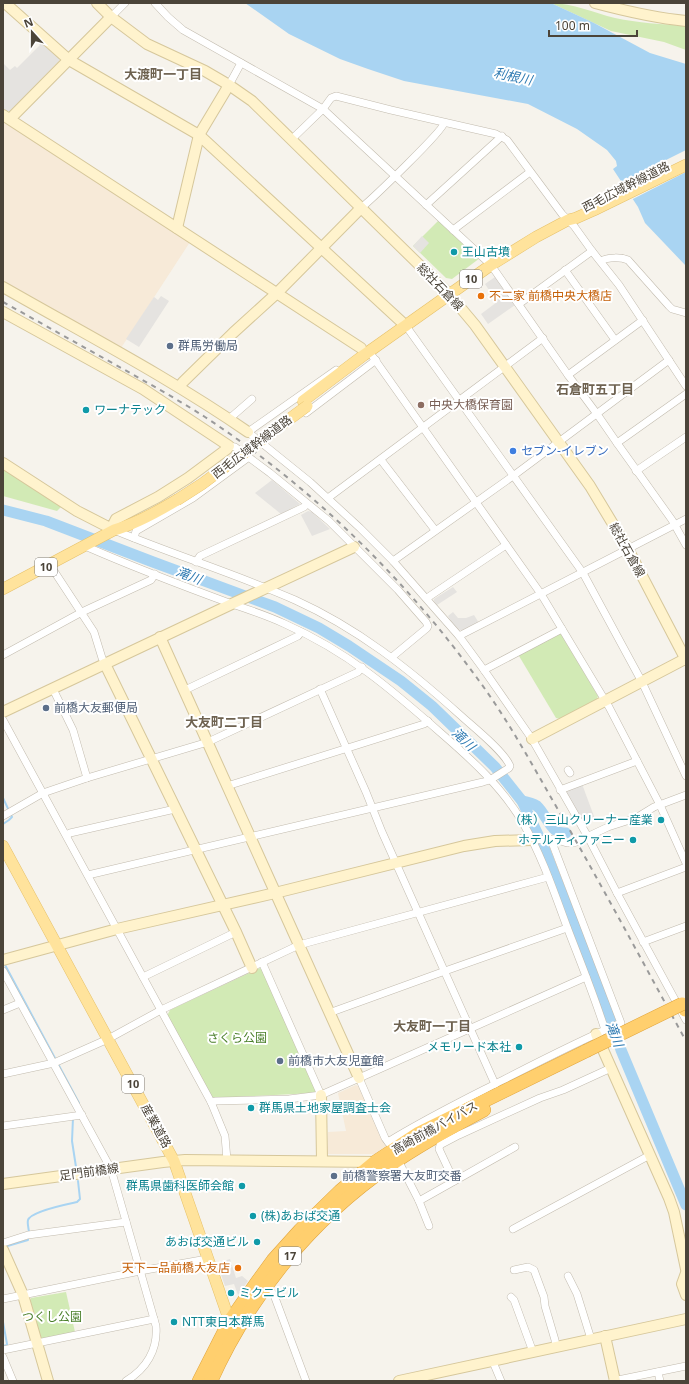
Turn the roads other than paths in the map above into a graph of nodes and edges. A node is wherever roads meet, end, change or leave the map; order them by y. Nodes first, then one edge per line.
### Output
1 (5, 3) edge
2 (97, 3) edge
3 (125, 3) edge
4 (155, 3) edge
5 (595, 3) edge
6 (111, 18) junction
7 (686, 21) edge
8 (70, 60) junction
9 (241, 63) junction
10 (229, 85) junction
11 (323, 109) junction
12 (6, 117) edge
13 (444, 123) junction
14 (200, 135) junction
15 (502, 136) junction
16 (292, 139) junction
17 (686, 157) edge
18 (686, 165) edge
19 (530, 172) junction
20 (395, 175) junction
21 (426, 205) junction
22 (593, 207) junction
23 (361, 208) junction
24 (569, 219) junction
25 (177, 228) junction
26 (453, 230) junction
27 (322, 247) junction
28 (592, 251) junction
29 (601, 261) junction
30 (491, 265) junction
31 (566, 270) junction
32 (3, 287) edge
33 (277, 293) junction
34 (449, 294) junction
35 (519, 304) junction
36 (3, 312) edge
37 (686, 312) edge
38 (643, 320) junction
39 (406, 326) junction
40 (543, 338) junction
41 (615, 340) junction
42 (378, 346) junction
43 (361, 348) joint
44 (374, 358) junction
45 (669, 360) junction
46 (505, 367) junction
47 (568, 375) junction
48 (686, 386) edge
49 (179, 388) junction
50 (686, 394) edge
51 (252, 399) dead end
52 (460, 400) junction
53 (305, 404) junction
54 (597, 414) junction
55 (229, 419) junction
56 (424, 428) junction
57 (248, 432) junction
58 (686, 437) edge
59 (558, 442) junction
60 (617, 443) junction
61 (263, 445) junction
62 (229, 446) junction
63 (249, 457) junction
64 (381, 460) junction
65 (3, 463) edge
66 (636, 471) junction
67 (513, 476) junction
68 (328, 498) junction
69 (476, 502) junction
70 (307, 504) junction
71 (686, 519) edge
72 (675, 524) junction
73 (435, 530) junction
74 (111, 532) junction
75 (134, 538) junction
76 (86, 545) junction
77 (506, 545) junction
78 (686, 545) edge
79 (354, 547) junction
80 (628, 549) junction
81 (393, 561) junction
82 (196, 562) junction
83 (50, 565) junction
84 (583, 573) junction
85 (155, 574) junction
86 (263, 589) junction
87 (3, 590) edge
88 (541, 594) junction
89 (427, 598) junction
90 (234, 603) junction
91 (82, 612) junction
92 (562, 629) junction
93 (302, 632) junction
94 (459, 636) junction
95 (160, 637) junction
96 (3, 655) edge
97 (392, 657) junction
98 (686, 659) edge
99 (105, 664) junction
100 (362, 667) junction
101 (484, 670) junction
102 (642, 682) junction
103 (53, 689) junction
104 (185, 690) junction
105 (320, 690) junction
106 (605, 701) junction
107 (3, 712) edge
108 (3, 720) edge
109 (428, 721) junction
110 (532, 739) junction
111 (208, 742) junction
112 (347, 748) junction
113 (152, 759) junction
114 (637, 761) junction
115 (686, 776) edge
116 (87, 778) junction
117 (491, 779) junction
118 (227, 786) junction
119 (560, 790) junction
120 (43, 793) junction
121 (686, 795) edge
122 (660, 805) junction
123 (175, 809) junction
124 (373, 809) junction
125 (3, 816) edge
126 (67, 835) junction
127 (588, 837) junction
128 (251, 838) junction
129 (551, 839) junction
130 (533, 840) junction
131 (3, 846) edge
132 (196, 850) junction
133 (686, 863) edge
134 (397, 864) junction
135 (686, 867) edge
136 (88, 875) junction
137 (548, 878) junction
138 (275, 893) junction
139 (617, 893) junction
140 (222, 905) junction
141 (419, 912) junction
142 (686, 926) edge
143 (567, 928) junction
144 (117, 929) junction
145 (236, 932) junction
146 (644, 942) junction
147 (57, 945) junction
148 (298, 945) junction
149 (3, 960) edge
150 (262, 962) junction
151 (252, 968) junction
152 (3, 971) edge
153 (444, 971) junction
154 (143, 977) junction
155 (586, 977) junction
156 (20, 1003) junction
157 (685, 1009) edge
158 (3, 1010) edge
159 (161, 1010) junction
160 (329, 1013) junction
161 (470, 1028) junction
162 (606, 1029) junction
163 (596, 1034) junction
164 (108, 1038) junction
165 (54, 1063) junction
166 (611, 1068) junction
167 (3, 1074) edge
168 (359, 1078) junction
169 (494, 1084) junction
170 (321, 1095) junction
171 (211, 1102) junction
172 (82, 1115) junction
173 (3, 1126) edge
174 (515, 1147) dead end
175 (393, 1154) junction
176 (650, 1155) junction
177 (227, 1160) junction
178 (174, 1161) junction
179 (322, 1161) junction
180 (375, 1162) junction
181 (111, 1169) junction
182 (454, 1181) junction
183 (3, 1184) edge
184 (419, 1201) junction
185 (126, 1222) junction
186 (429, 1226) dead end
187 (513, 1229) dead end
188 (3, 1243) edge
189 (3, 1250) edge
190 (207, 1259) junction
191 (686, 1269) edge
192 (514, 1270) dead end
193 (140, 1271) junction
194 (686, 1273) edge
195 (568, 1276) dead end
196 (267, 1287) junction
197 (23, 1295) junction
198 (686, 1295) edge
199 (511, 1297) dead end
200 (3, 1299) edge
201 (154, 1319) junction
202 (686, 1320) edge
203 (232, 1328) junction
204 (605, 1336) junction
205 (591, 1339) junction
206 (37, 1343) junction
207 (556, 1347) junction
208 (3, 1350) edge
209 (533, 1352) junction
210 (3, 1357) edge
211 (492, 1362) junction
212 (686, 1366) edge
213 (658, 1372) junction
214 (13, 1381) edge
215 (48, 1381) edge
216 (126, 1381) edge
217 (200, 1381) edge
218 (210, 1381) edge
219 (306, 1381) edge
220 (401, 1381) edge
221 (501, 1381) edge
222 (614, 1381) edge
223 (660, 1381) edge

1 - 8 street
2 - 6 street, 総社石倉線
3 - 6 street
4 - 9 street
5 - 7 street
6 - 8 street
6 - 10 street, 総社石倉線
8 - 12 street
8 - 14 street
9 - 10 street
9 - 11 street
10 - 14 street
10 - 16 street, 総社石倉線
11 - 13 street
11 - 16 street
11 - 20 street
12 - 25 street
13 - 15 street
13 - 20 street
14 - 25 street
14 - 27 street
15 - 19 street
15 - 21 street
16 - 23 street, 総社石倉線
17 - 22 main road, 西毛広域幹線道路 / 10
18 - 22 main road, 西毛広域幹線道路 / 10
19 - 24 street
19 - 26 street
20 - 21 street
20 - 23 street
21 - 26 street
22 - 24 main road, 西毛広域幹線道路 / 10
23 - 27 street
23 - 34 street, 総社石倉線
24 - 28 street
24 - 30 main road, 西毛広域幹線道路 / 10
25 - 33 street
26 - 30 street
27 - 33 street
27 - 39 street
28 - 29 street
28 - 31 street
29 - 37 street
29 - 38 street
30 - 34 main road, 西毛広域幹線道路 / 10
30 - 35 street
31 - 35 street
31 - 41 street
32 - 49 street
33 - 43 street
33 - 49 street
34 - 39 main road, 西毛広域幹線道路 / 10
34 - 46 street, 総社石倉線
35 - 40 street
36 - 62 street
38 - 41 street
38 - 45 street
39 - 42 main road, 西毛広域幹線道路 / 10
39 - 52 street
40 - 46 street
40 - 47 street
41 - 47 street
42 - 44 main road, 西毛広域幹線道路 / 10
42 - 53 main road, 西毛広域幹線道路 / 10
43 - 57 street
44 - 53 main road, 西毛広域幹線道路 / 10
44 - 56 street
44 - 61 street
45 - 48 street
45 - 54 street
46 - 52 street
46 - 59 street, 総社石倉線
47 - 54 street
49 - 55 street
50 - 60 street
51 - 55 street
52 - 56 street
52 - 67 street
53 - 74 main road, 西毛広域幹線道路 / 10, bridge
54 - 59 street
54 - 60 street
55 - 57 street
56 - 64 street
56 - 69 street
57 - 61 street
58 - 66 street
59 - 67 street
59 - 80 street, 総社石倉線
60 - 66 street
61 - 68 street
62 - 63 street
62 - 74 street
63 - 70 street
63 - 75 street
64 - 68 street
64 - 73 street
65 - 74 street
66 - 72 street
67 - 69 street
67 - 84 street
68 - 81 street
69 - 73 street
69 - 77 street
70 - 79 street
70 - 82 street
71 - 72 street
72 - 78 street
72 - 80 street
73 - 81 street
74 - 75 street
74 - 76 main road, 西毛広域幹線道路 / 10
75 - 82 street
76 - 83 main road, 西毛広域幹線道路 / 10
76 - 85 street
77 - 88 street
77 - 89 street
79 - 86 street
79 - 97 street
80 - 84 street
80 - 98 street, 総社石倉線
81 - 89 street
82 - 86 street
83 - 87 main road, 西毛広域幹線道路 / 10
83 - 91 street
84 - 88 street
84 - 102 street
85 - 90 street
85 - 91 street
86 - 90 street
86 - 97 street
88 - 92 street
88 - 94 street
89 - 94 street
90 - 93 street
90 - 95 street
91 - 96 street
91 - 99 street
92 - 101 street
92 - 106 street
93 - 100 street
93 - 104 street
94 - 101 street
95 - 99 street
95 - 104 street
97 - 117 street
98 - 102 street
99 - 103 street
99 - 113 street
100 - 105 street
100 - 109 street
101 - 110 street
102 - 106 street
102 - 115 street
103 - 107 street
103 - 116 street
104 - 111 street
105 - 111 street
105 - 112 street
106 - 110 street
106 - 114 street
108 - 120 street
109 - 112 street
109 - 117 street
110 - 119 street
111 - 113 street
111 - 118 street
112 - 118 street
112 - 124 street
113 - 116 street
113 - 123 street
114 - 119 street
114 - 122 street
116 - 120 street
117 - 124 street
117 - 130 street
118 - 128 street
119 - 127 street
120 - 125 street
120 - 126 street
121 - 122 street
122 - 127 street
122 - 133 street
123 - 126 street
123 - 132 street
124 - 128 street
124 - 134 street
126 - 136 street
127 - 129 street
127 - 139 street
128 - 132 street
128 - 138 street
129 - 130 street
129 - 162 street
130 - 134 street
130 - 137 street
131 - 147 main road, 産業道路 / 10
132 - 136 street
132 - 140 street
134 - 138 street
134 - 141 street
135 - 139 street
136 - 144 street
137 - 141 street
137 - 143 street
138 - 140 street
138 - 148 street
139 - 146 street
140 - 144 street
140 - 145 street
141 - 148 street
141 - 153 street
142 - 146 street
143 - 153 street
143 - 155 street
144 - 147 street
144 - 154 street
145 - 151 street
145 - 154 street
146 - 157 street
147 - 149 street
147 - 164 main road, 産業道路 / 10
148 - 150 street
148 - 160 street
150 - 151 street
150 - 170 street
151 - 159 street
152 - 156 street
153 - 160 street
153 - 161 street
154 - 159 street
155 - 161 street
155 - 162 street
156 - 158 street
156 - 165 street
157 - 175 highway, 高崎前橋バイパス / 17, bridge
159 - 164 street
159 - 171 street
160 - 168 street
161 - 168 street
161 - 169 street
162 - 163 street
163 - 166 street
163 - 169 street
164 - 165 street
164 - 178 main road, 産業道路 / 10
165 - 167 street
165 - 172 street
166 - 176 street
166 - 182 street
168 - 170 street
168 - 175 street
169 - 175 street
170 - 171 street
170 - 179 street
171 - 177 street
172 - 173 street
172 - 181 street
174 - 182 street
175 - 180 highway, 高崎前橋バイパス / 17
175 - 184 street
175 - 196 highway, 高崎前橋バイパス / 17
176 - 187 street
176 - 191 street
177 - 178 street, 足門前橋線
177 - 179 street, 足門前橋線
178 - 181 street, 足門前橋線
178 - 190 main road, 産業道路 / 10
179 - 180 street, 足門前橋線
180 - 203 highway, 高崎前橋バイパス / 17
181 - 183 street, 足門前橋線
181 - 185 street
182 - 184 street
184 - 186 street
185 - 188 street
185 - 193 street
189 - 197 street
190 - 193 street
190 - 203 main road, 産業道路 / 10
192 - 207 street
193 - 197 street
193 - 201 street
194 - 198 street
195 - 205 street
196 - 203 highway, 高崎前橋バイパス / 17
196 - 219 street
197 - 200 street
197 - 206 street
199 - 209 street
201 - 206 street
201 - 216 street
202 - 204 street
203 - 217 highway, 高崎前橋バイパス / 17
203 - 218 highway, 高崎前橋バイパス / 17
204 - 205 street
204 - 222 street
205 - 207 street
206 - 208 street
206 - 215 street
207 - 209 street
209 - 211 street
210 - 214 street
211 - 220 street
211 - 221 street
212 - 213 street
213 - 222 street
213 - 223 street

